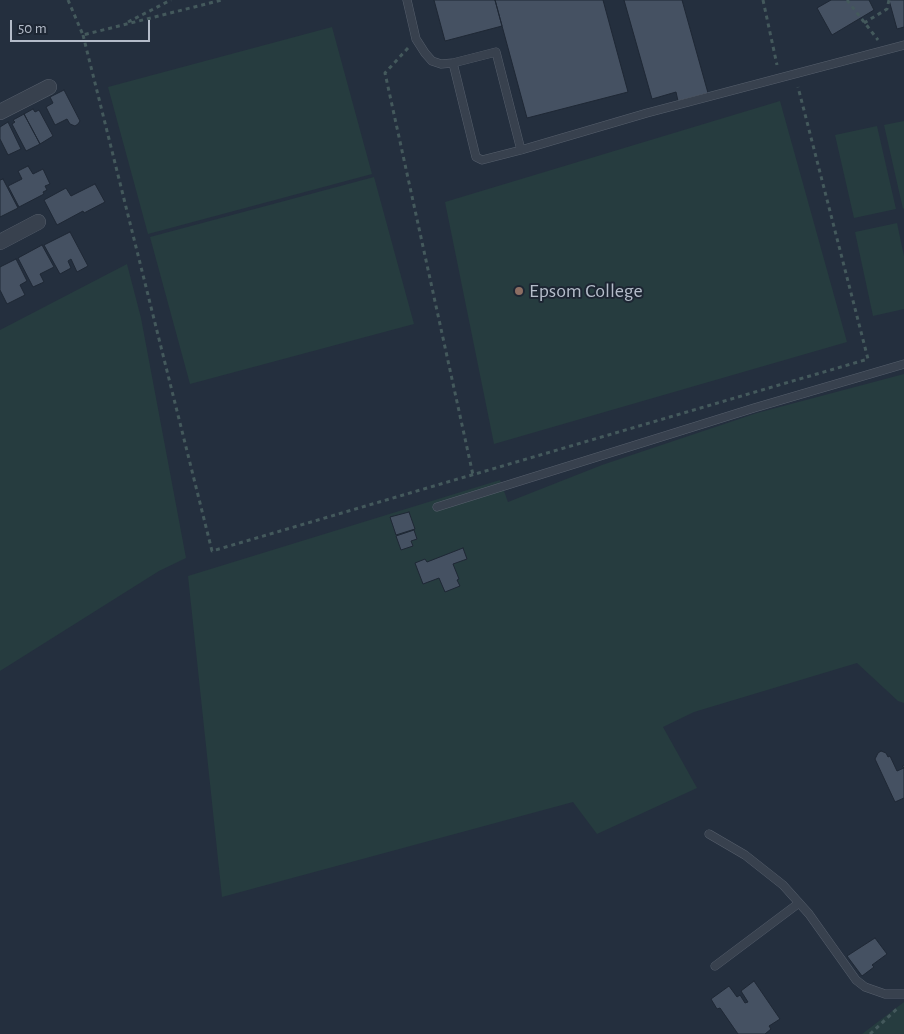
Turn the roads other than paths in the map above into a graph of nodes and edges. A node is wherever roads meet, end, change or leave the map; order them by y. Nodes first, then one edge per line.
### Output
1 (407, 0) edge
2 (904, 45) edge
3 (453, 63) junction
4 (49, 87) dead end
5 (0, 112) edge
6 (521, 150) junction
7 (38, 222) dead end
8 (0, 242) edge
9 (904, 364) edge
10 (437, 506) dead end
11 (709, 834) dead end
12 (799, 903) junction
13 (715, 966) dead end
14 (904, 994) edge

1 - 3 lane
2 - 6 lane
3 - 6 lane
3 - 6 lane
4 - 5 street
7 - 8 street
9 - 10 lane
11 - 12 lane
12 - 13 lane
12 - 14 lane

